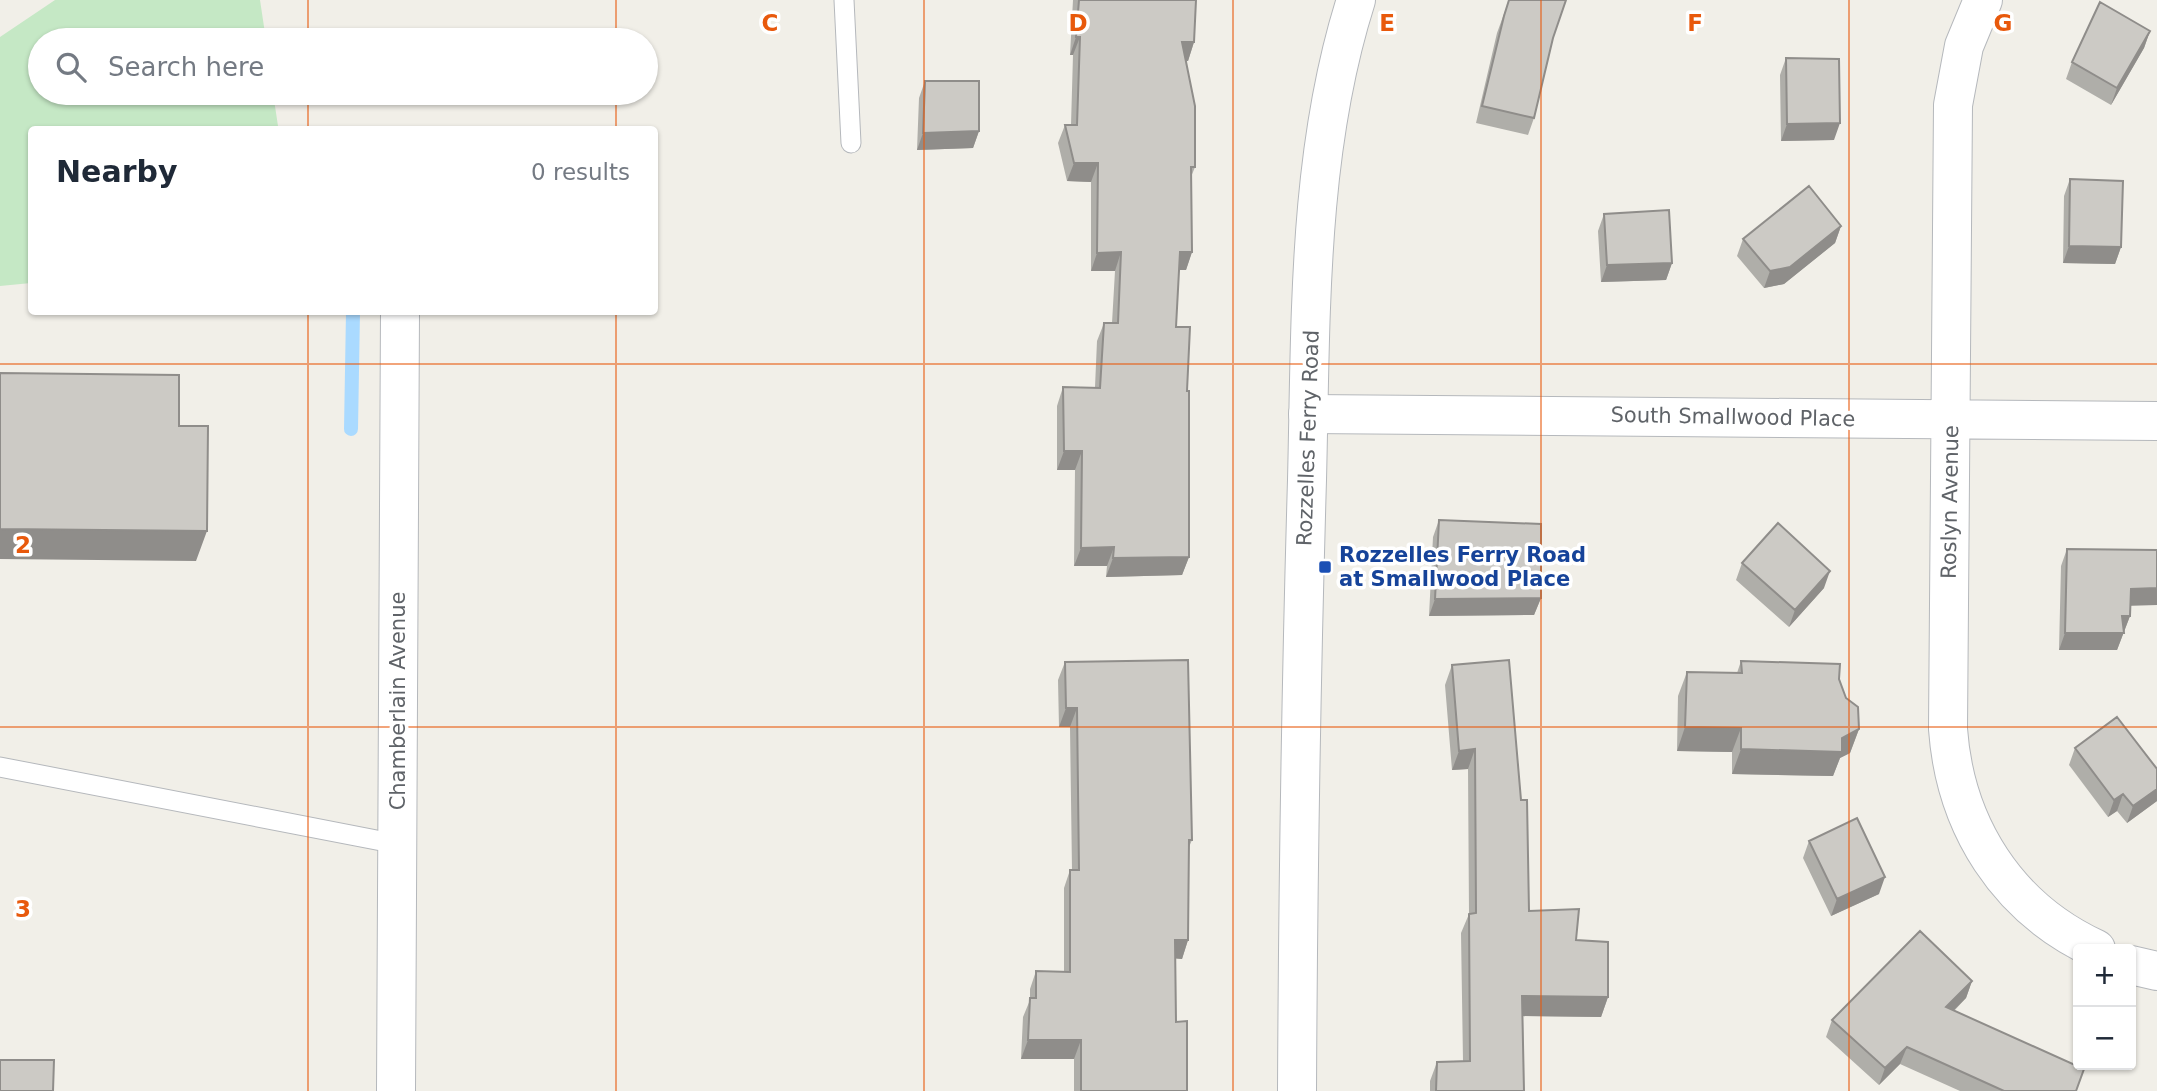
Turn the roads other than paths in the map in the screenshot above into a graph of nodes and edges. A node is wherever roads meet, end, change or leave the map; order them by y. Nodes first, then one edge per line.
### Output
1 (844, 0) edge
2 (1356, 0) edge
3 (1983, 0) edge
4 (851, 143) dead end
5 (400, 315) edge
6 (1308, 414) junction
7 (1951, 420) junction
8 (2157, 421) edge
9 (0, 767) edge
10 (397, 844) junction
11 (2085, 944) edge
12 (2136, 966) edge
13 (2157, 971) edge
14 (396, 1091) edge
15 (1297, 1091) edge

1 - 4 lane
2 - 6 street, Rozzelles Ferry Road
3 - 7 street, Roslyn Avenue
5 - 10 street, Chamberlain Avenue
6 - 7 street, South Smallwood Place
6 - 15 street, Rozzelles Ferry Road
7 - 8 street, South Smallwood Place
7 - 11 street, Roslyn Avenue
9 - 10 lane
10 - 14 street, Chamberlain Avenue
12 - 13 street

